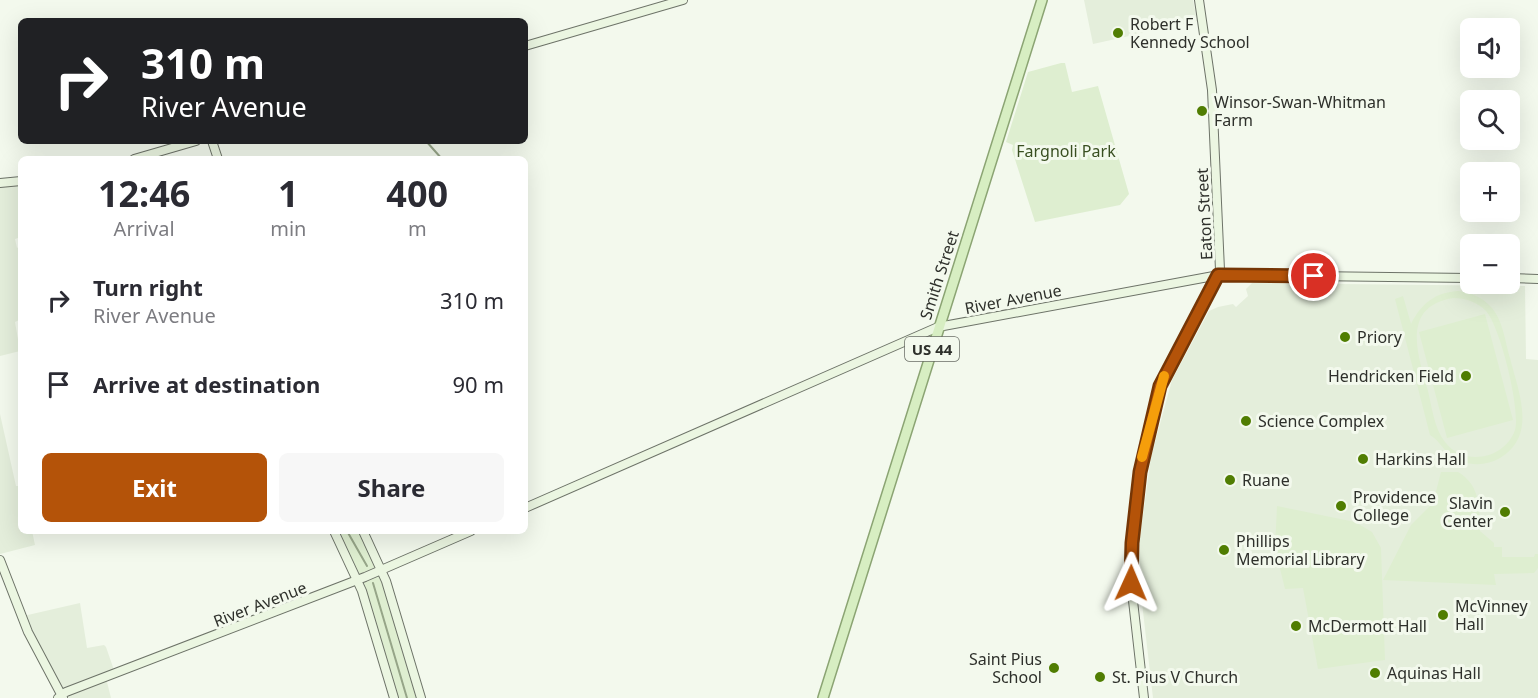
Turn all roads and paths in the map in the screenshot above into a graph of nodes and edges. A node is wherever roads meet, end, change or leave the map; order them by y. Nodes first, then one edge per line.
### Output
1 (683, 0) edge
2 (1042, 0) edge
3 (1199, 0) edge
4 (528, 45) edge
5 (186, 144) edge
6 (144, 156) edge
7 (18, 181) edge
8 (0, 183) edge
9 (1218, 275) junction
10 (1460, 278) edge
11 (1520, 278) edge
12 (1538, 279) edge
13 (938, 327) junction
14 (528, 507) edge
15 (335, 534) edge
16 (364, 534) edge
17 (464, 534) edge
18 (0, 560) edge
19 (381, 570) junction
20 (357, 581) junction
21 (61, 697) edge
22 (394, 698) edge
23 (421, 698) edge
24 (823, 698) edge
25 (1144, 698) edge

1 - 4 street
2 - 13 main road, Smith Street / US 44
3 - 9 street, Eaton Street
5 - 6 street
7 - 8 street
9 - 10 street, River Avenue
9 - 13 street, River Avenue
9 - 25 street, Eaton Street
11 - 12 street
13 - 14 street, River Avenue
13 - 24 main road, Smith Street / US 44
15 - 20 street
16 - 19 street
17 - 19 street, River Avenue
18 - 21 street
19 - 20 street, River Avenue
19 - 23 street
20 - 21 street, River Avenue
20 - 22 street

